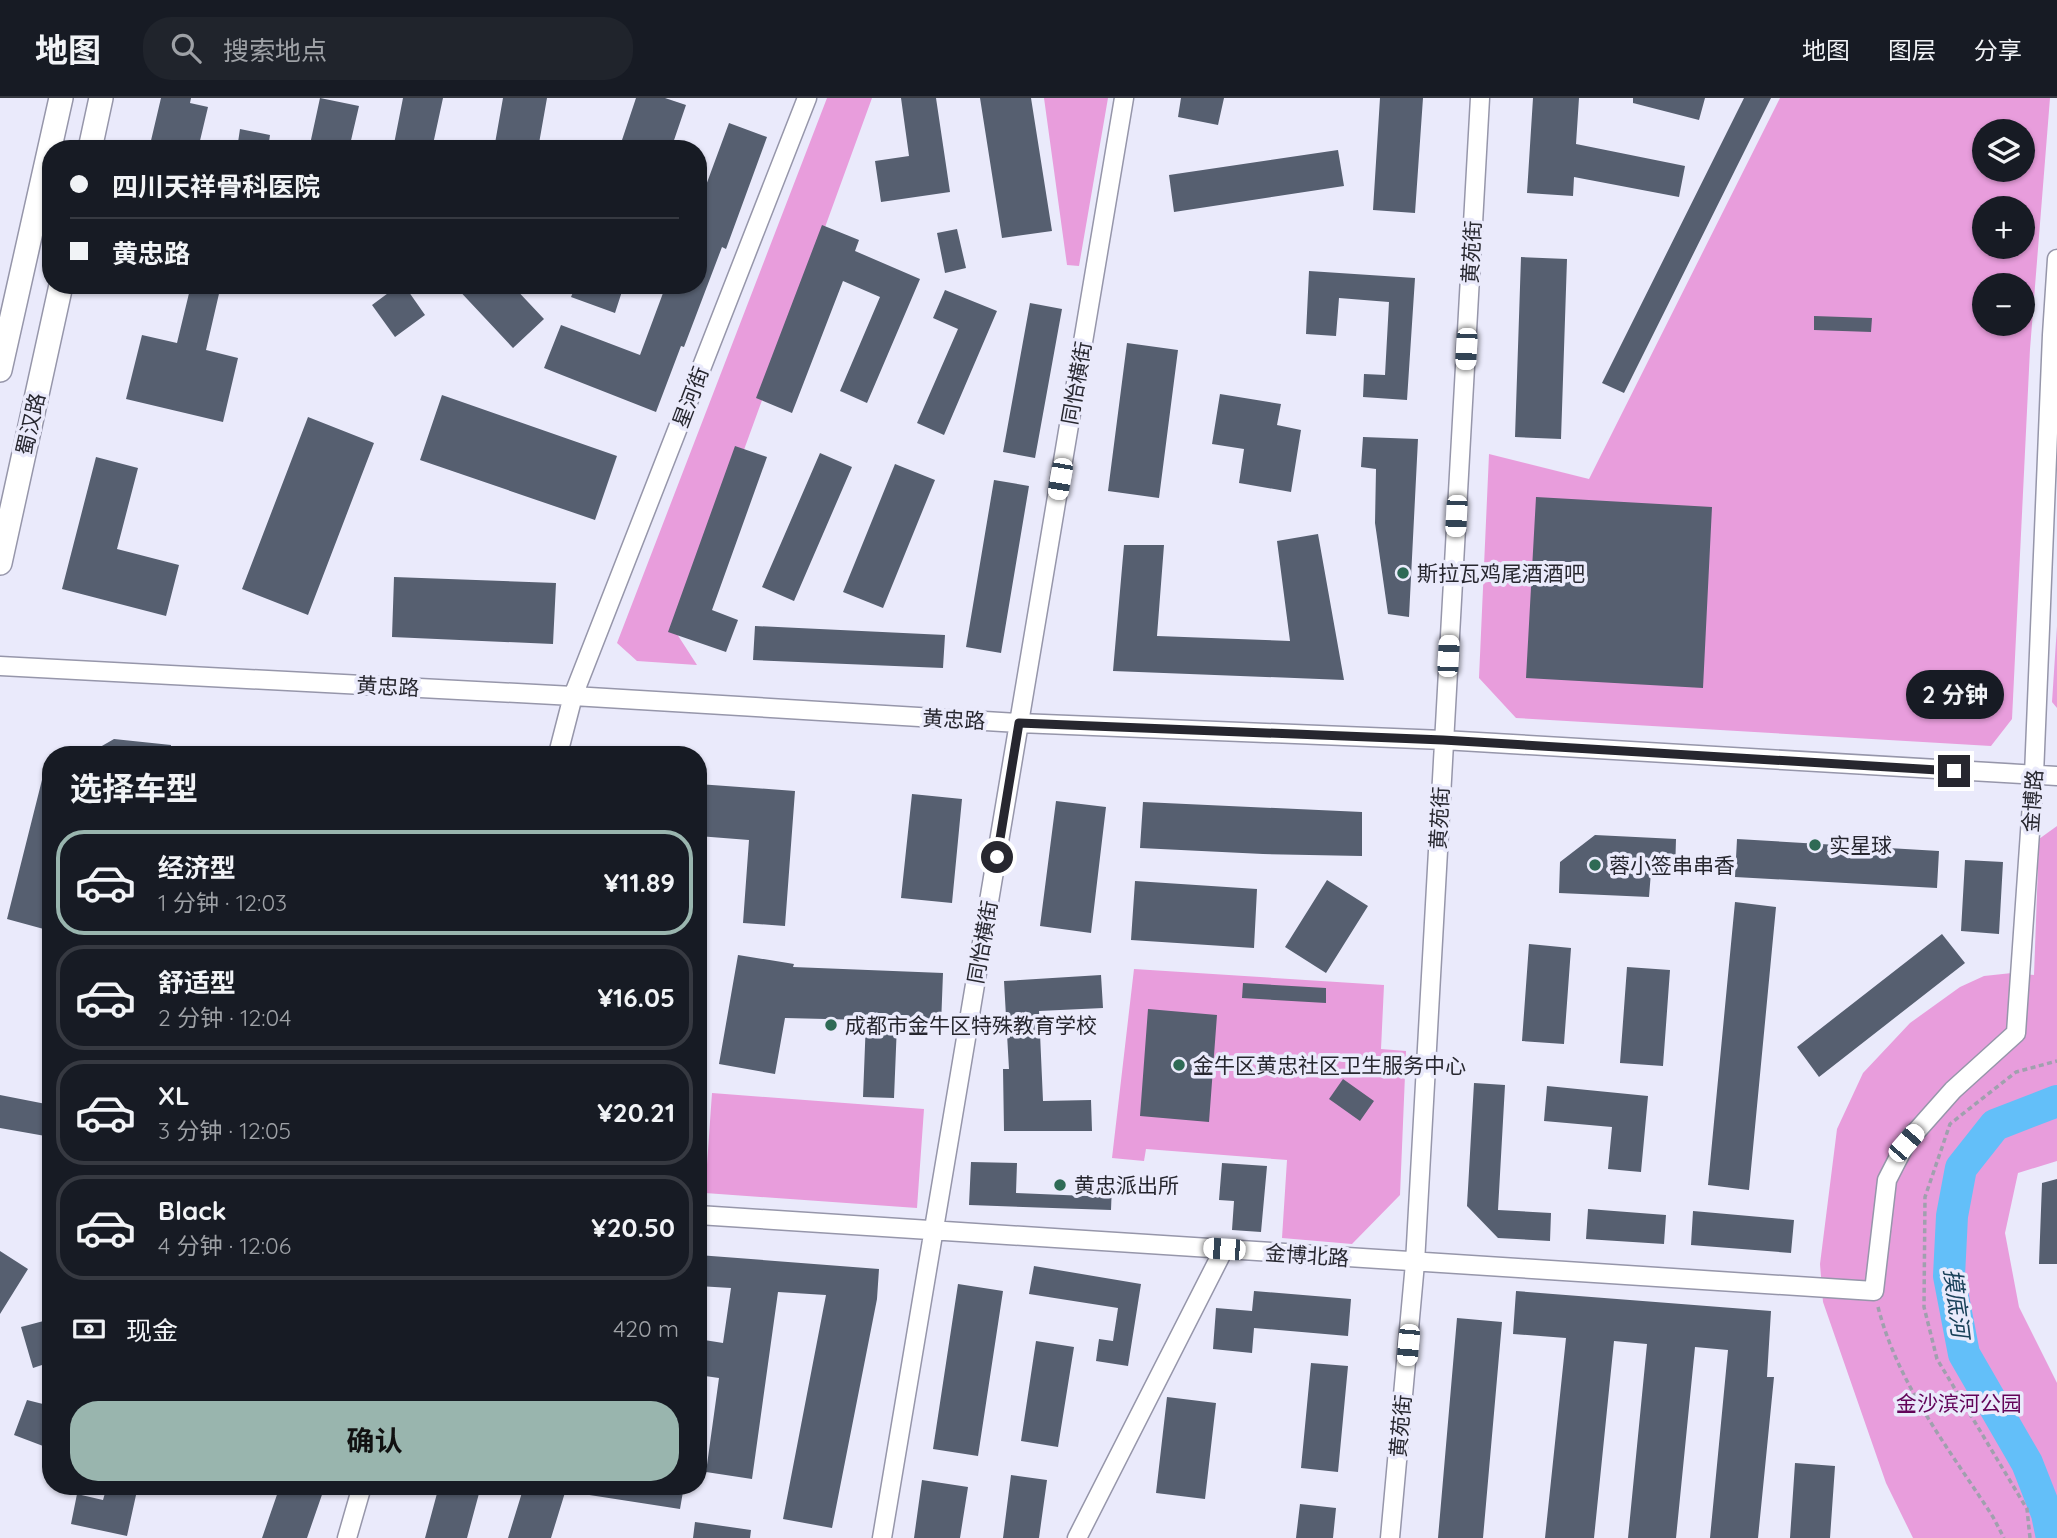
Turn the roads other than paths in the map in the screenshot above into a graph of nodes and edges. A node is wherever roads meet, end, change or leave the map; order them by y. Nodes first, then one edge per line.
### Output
1 (61, 98) edge
2 (101, 98) edge
3 (807, 98) edge
4 (1124, 98) edge
5 (1480, 98) edge
6 (52, 140) edge
7 (92, 140) edge
8 (42, 183) edge
9 (2057, 259) edge
10 (59, 294) edge
11 (0, 370) edge
12 (0, 563) edge
13 (0, 666) edge
14 (573, 696) junction
15 (1019, 723) junction
16 (1443, 740) junction
17 (560, 746) edge
18 (2034, 775) junction
19 (2057, 776) edge
20 (707, 1215) edge
21 (934, 1230) junction
22 (1224, 1249) junction
23 (1415, 1262) junction
24 (1874, 1291) joint
25 (359, 1495) edge
26 (347, 1538) edge
27 (882, 1538) edge
28 (1077, 1538) edge
29 (1391, 1538) edge

1 - 6 main road
2 - 7 main road
3 - 14 street, 星河街
4 - 15 street, 同怡横街
5 - 16 street, 黄苑街
8 - 11 main road
9 - 18 street, 金博路
10 - 12 main road, 蜀汉路
13 - 14 street, 黄忠路
14 - 15 street, 黄忠路
14 - 17 street, 星河街
15 - 16 street, 黄忠路
15 - 21 street, 同怡横街
16 - 18 street, 黄忠路
16 - 23 street, 黄苑街
18 - 19 street, 黄忠路
18 - 24 street, 金博路
20 - 21 street, 金博北路
21 - 22 street, 金博北路
21 - 27 street, 同怡横街
22 - 23 street, 金博北路
22 - 28 street
23 - 24 street, 金博北路
23 - 29 street, 黄苑街
25 - 26 street

